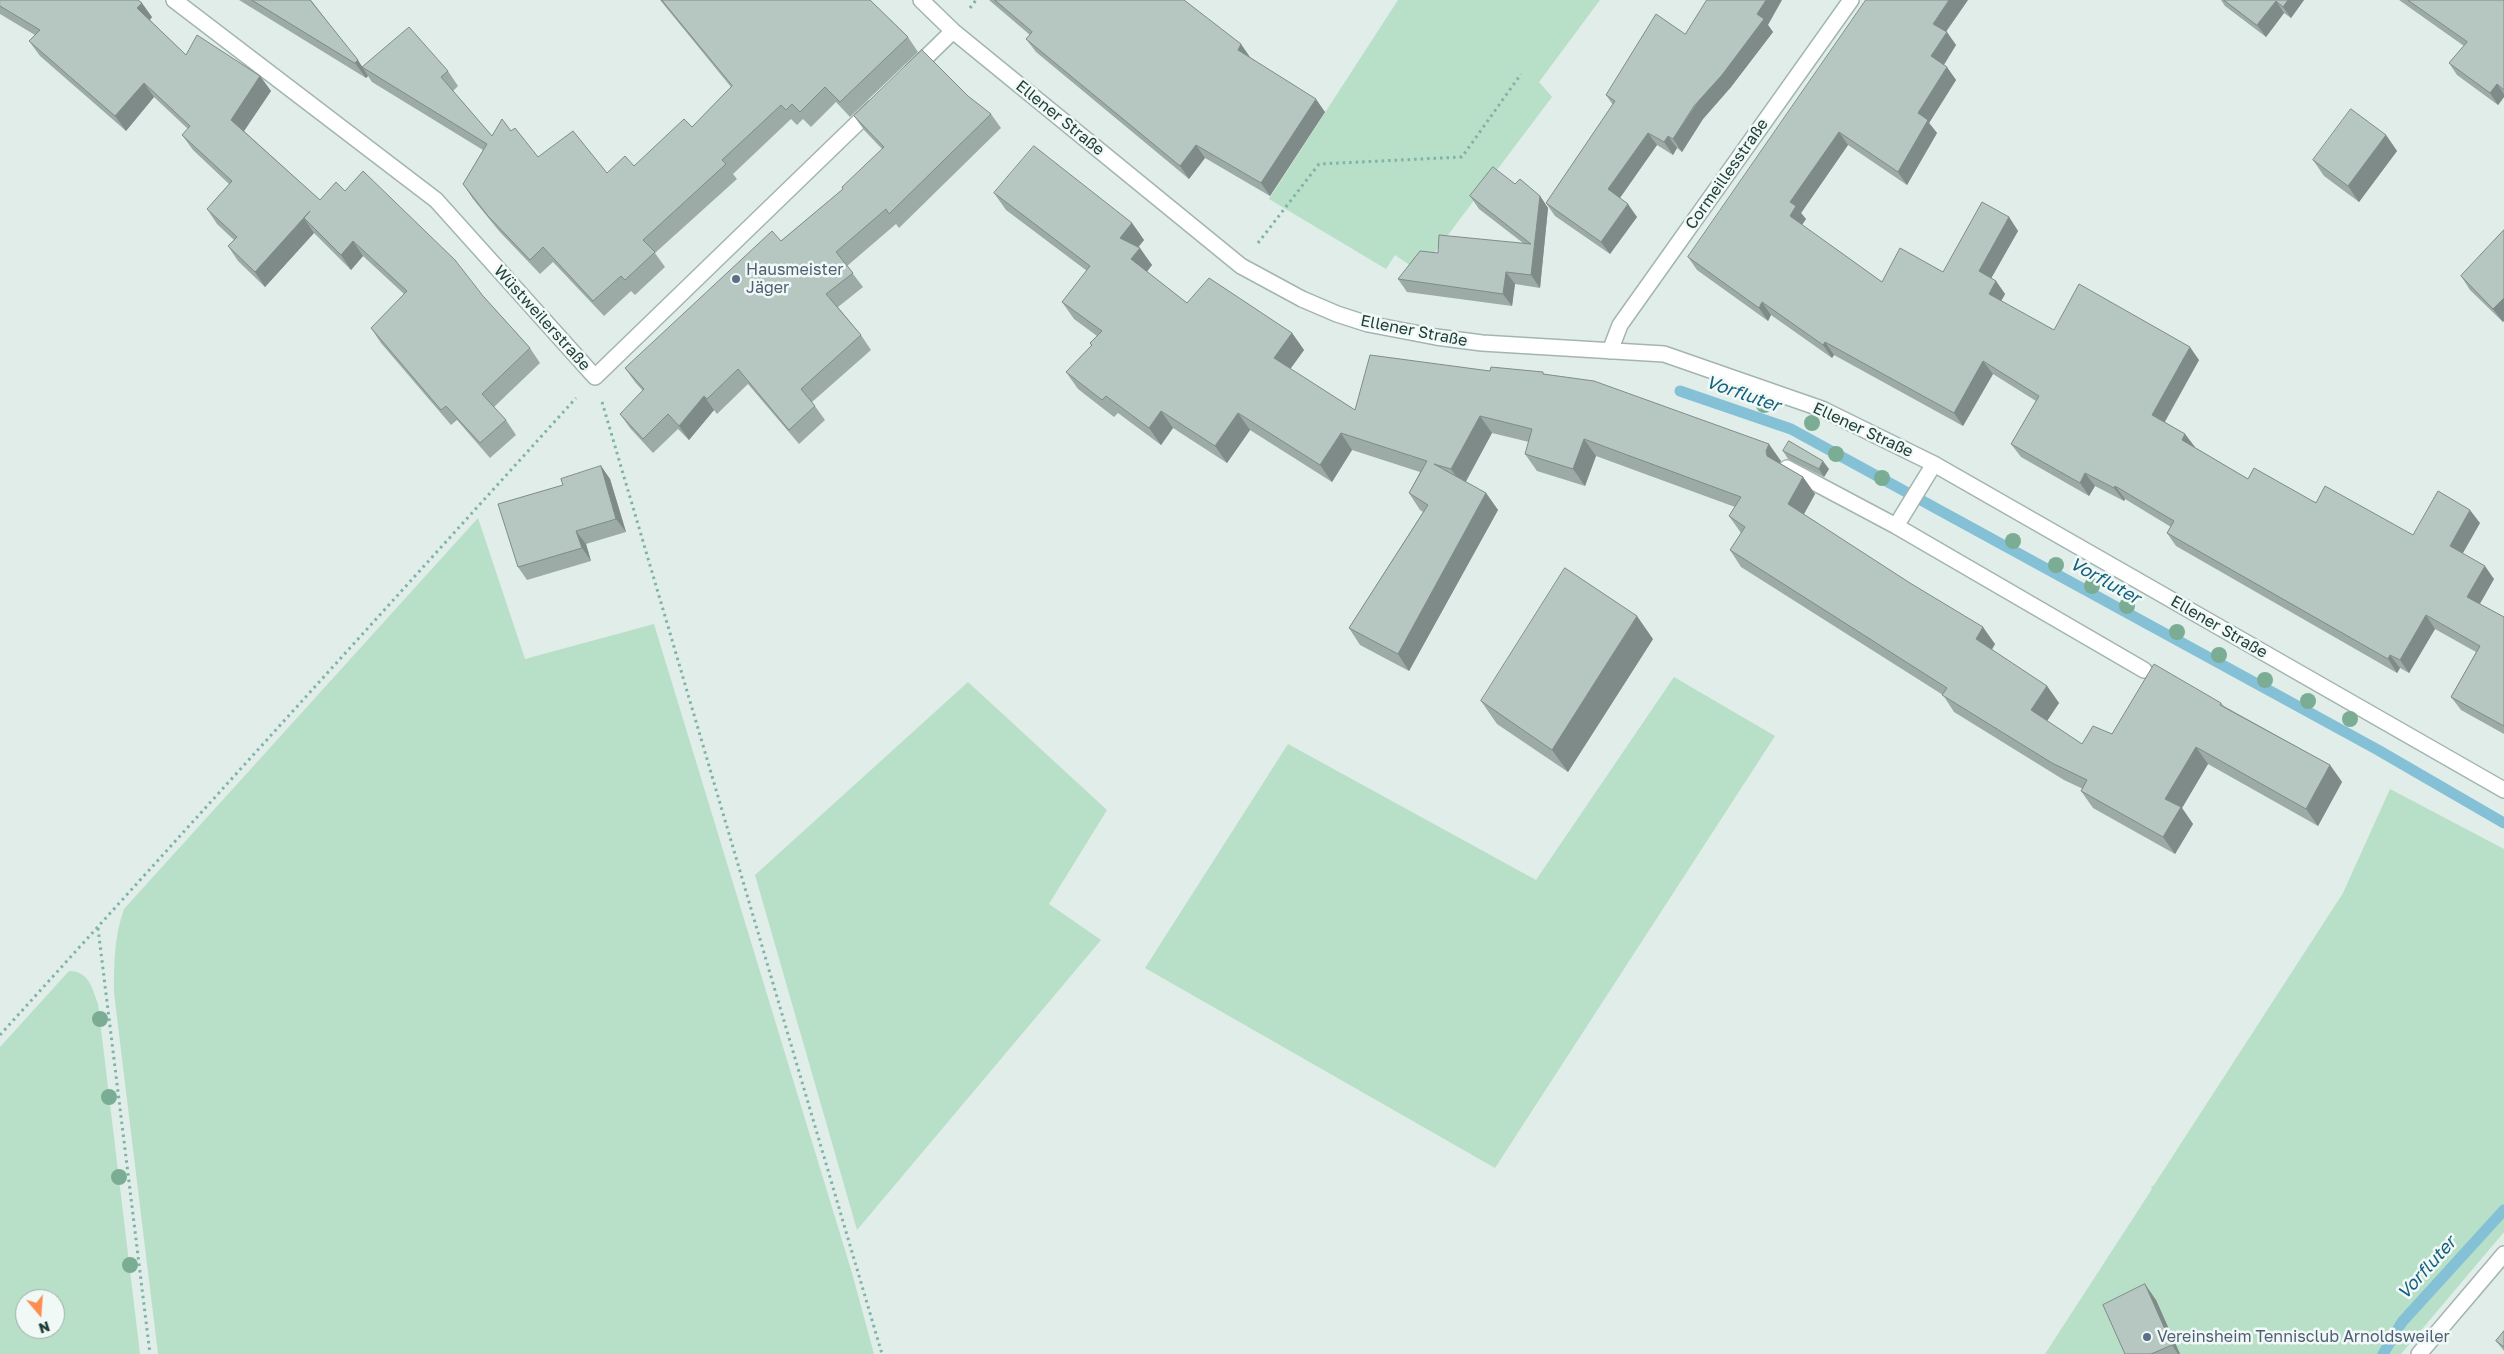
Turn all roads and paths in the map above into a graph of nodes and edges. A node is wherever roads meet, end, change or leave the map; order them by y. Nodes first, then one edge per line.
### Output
1 (174, 0) edge
2 (920, 0) edge
3 (1851, 0) edge
4 (953, 31) junction
5 (1521, 74) dead end
6 (903, 79) edge
7 (881, 100) edge
8 (1241, 266) junction
9 (1610, 351) junction
10 (595, 377) junction
11 (1934, 464) junction
12 (1788, 468) edge
13 (1896, 526) junction
14 (2144, 670) dead end
15 (2504, 790) edge
16 (98, 927) junction
17 (0, 1035) edge
18 (2504, 1254) edge
19 (150, 1354) edge
20 (882, 1354) edge
21 (2419, 1354) edge

1 - 10 street, Wüstweilerstraße
2 - 4 street, Ellener Straße
3 - 9 street, Cormeillesstraße
4 - 6 street
4 - 8 street, Ellener Straße
5 - 8 path
7 - 10 street, Wüstweilerstraße
8 - 9 street, Ellener Straße
9 - 11 street, Ellener Straße
10 - 16 path
10 - 20 path
11 - 13 street, Ellener Straße
11 - 15 street, Ellener Straße
12 - 13 street
13 - 14 street
16 - 17 path
16 - 19 path
18 - 21 street

